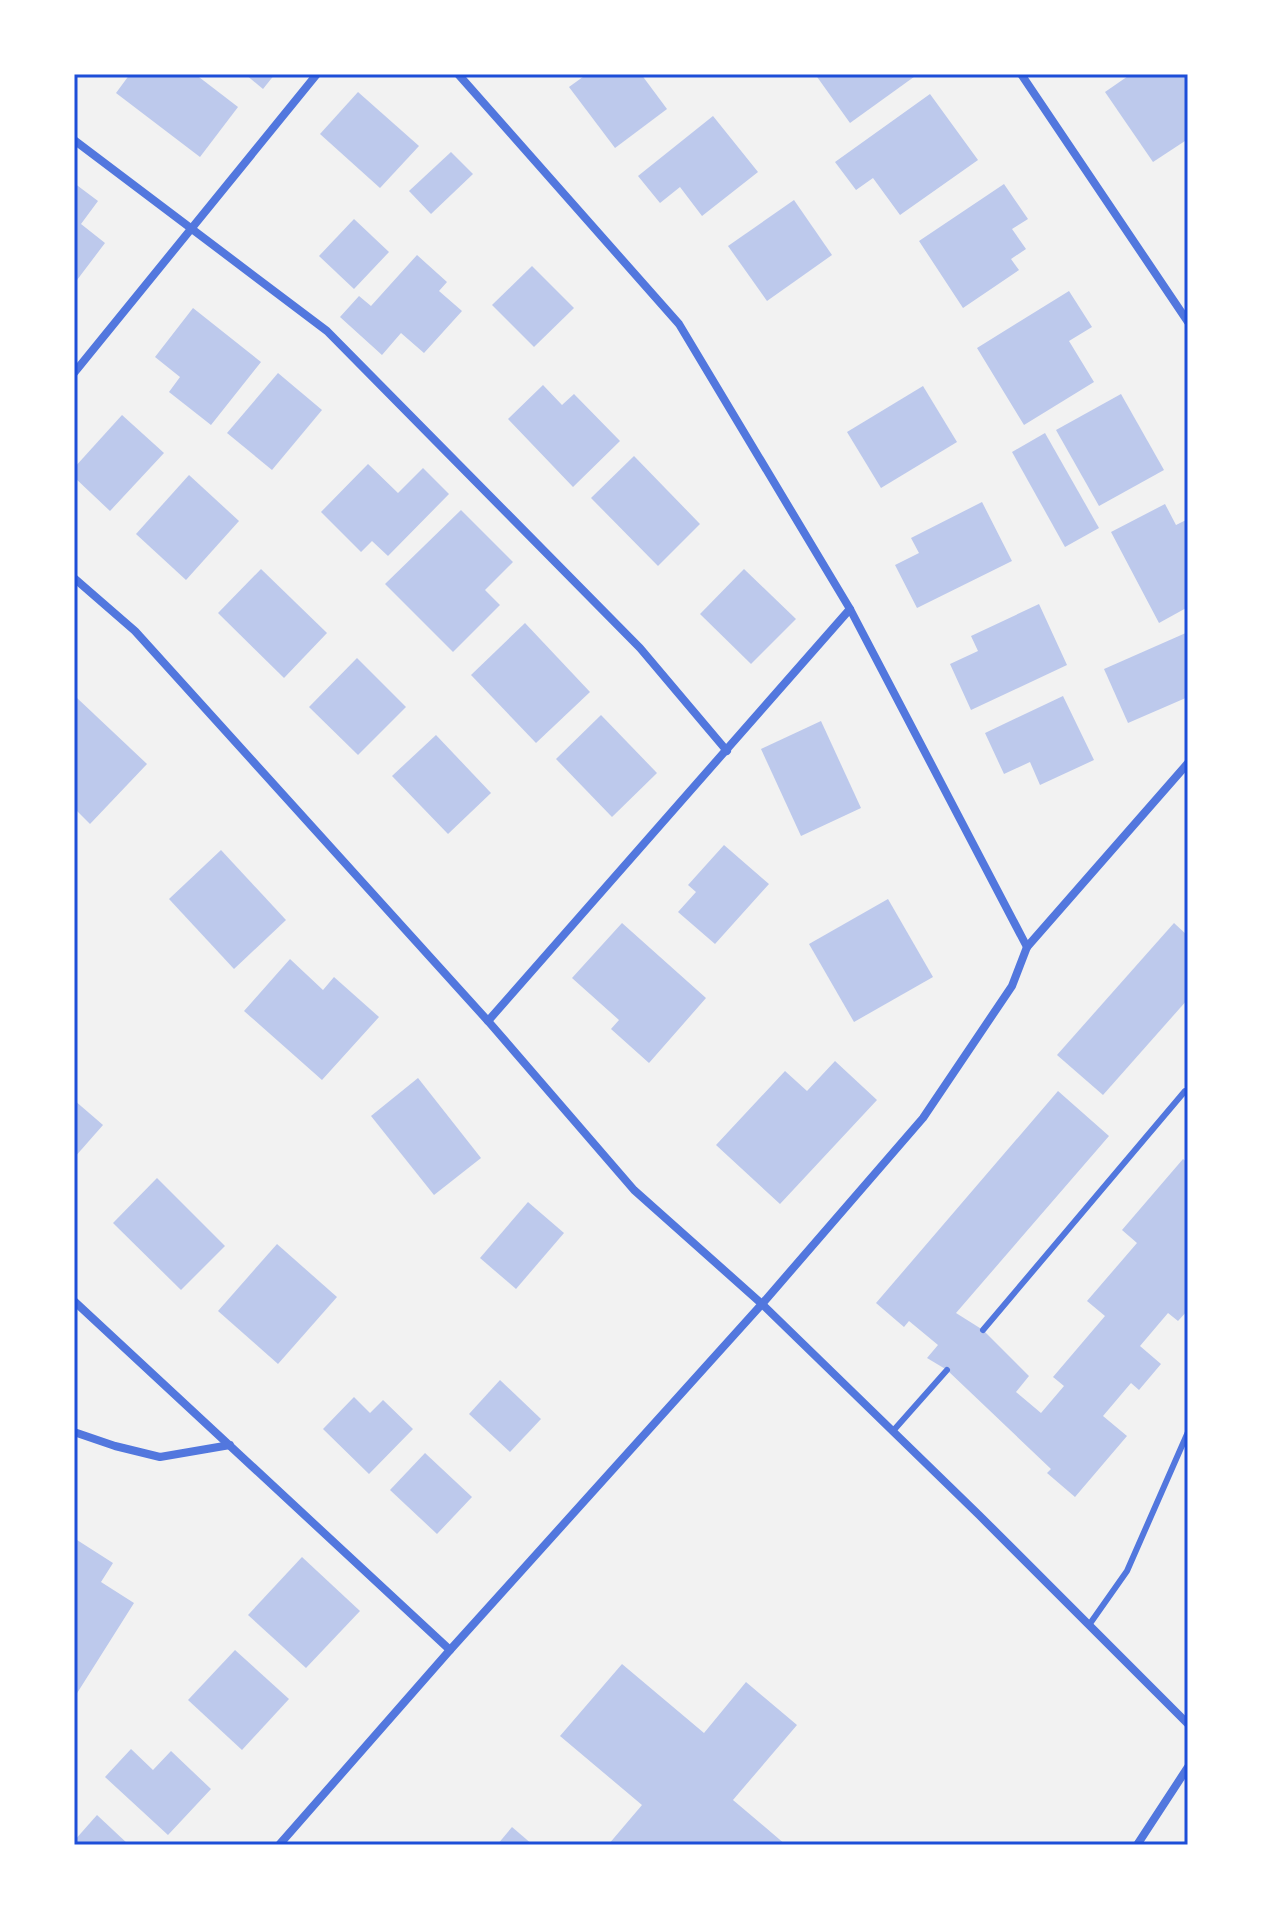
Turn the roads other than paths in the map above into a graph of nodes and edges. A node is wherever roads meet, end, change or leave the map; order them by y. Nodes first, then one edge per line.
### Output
1 (317, 74) edge
2 (458, 74) edge
3 (1021, 74) edge
4 (74, 140) edge
5 (192, 228) junction
6 (1188, 322) edge
7 (74, 373) edge
8 (74, 578) edge
9 (850, 609) junction
10 (727, 751) junction
11 (1188, 763) edge
12 (1027, 947) junction
13 (488, 1021) junction
14 (1188, 1093) edge
15 (74, 1301) edge
16 (762, 1304) junction
17 (983, 1330) dead end
18 (947, 1370) dead end
19 (893, 1431) junction
20 (74, 1432) edge
21 (1188, 1432) edge
22 (230, 1445) junction
23 (1089, 1625) junction
24 (450, 1650) junction
25 (1188, 1724) edge
26 (1188, 1767) edge
27 (279, 1845) edge
28 (1137, 1845) edge

1 - 5 street
2 - 9 street
3 - 6 street
4 - 5 street
5 - 7 street
5 - 10 street
8 - 13 street
9 - 10 street
9 - 12 street
10 - 13 street
11 - 12 street
12 - 16 street
13 - 16 street
14 - 17 lane
15 - 22 street
16 - 19 street
16 - 24 street
18 - 19 lane
19 - 23 street
20 - 22 street
21 - 23 lane
22 - 24 street
23 - 25 street
24 - 27 street
26 - 28 street

